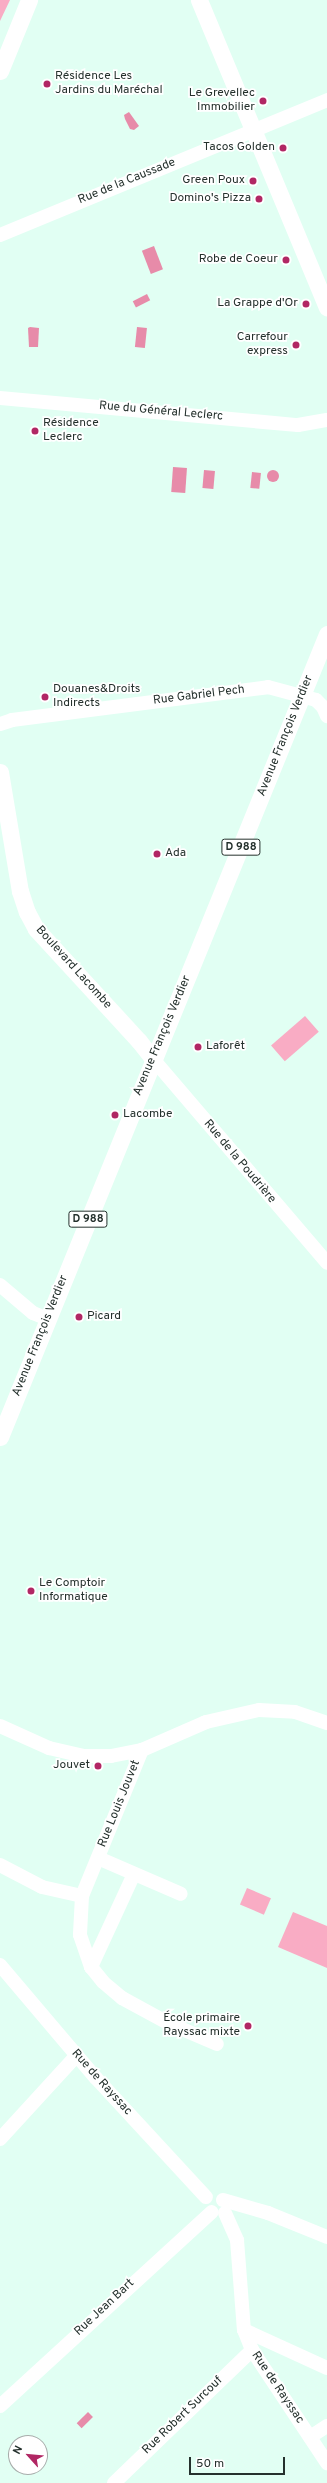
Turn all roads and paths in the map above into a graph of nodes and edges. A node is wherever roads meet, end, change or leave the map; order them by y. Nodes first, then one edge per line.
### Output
1 (29, 0) edge
2 (200, 0) edge
3 (0, 71) edge
4 (327, 100) edge
5 (254, 131) junction
6 (0, 235) edge
7 (327, 307) edge
8 (0, 398) edge
9 (325, 420) edge
10 (327, 634) edge
11 (303, 696) junction
12 (327, 716) edge
13 (0, 724) edge
14 (0, 772) edge
15 (153, 1059) junction
16 (327, 1263) edge
17 (0, 1285) edge
18 (48, 1319) junction
19 (0, 1437) edge
20 (327, 1723) edge
21 (2, 1725) edge
22 (142, 1750) junction
23 (98, 1858) junction
24 (0, 1865) edge
25 (134, 1874) junction
26 (181, 1894) dead end
27 (82, 1896) junction
28 (0, 1966) edge
29 (91, 1967) junction
30 (216, 2044) dead end
31 (76, 2056) junction
32 (0, 2139) edge
33 (220, 2208) junction
34 (327, 2237) edge
35 (244, 2330) junction
36 (252, 2350) junction
37 (327, 2368) edge
38 (0, 2406) edge
39 (327, 2426) edge
40 (310, 2437) junction
41 (327, 2463) edge
42 (114, 2483) edge

1 - 3 main road
2 - 5 main road
4 - 5 street, Rue de la Caussade
5 - 6 street, Rue de la Caussade
5 - 7 main road
8 - 9 street, Rue du Général Leclerc
10 - 11 main road, Avenue François Verdier / D 988
11 - 12 street, Rue Gabriel Pech
11 - 13 street, Rue Gabriel Pech
11 - 15 main road, Avenue François Verdier / D 988
14 - 15 main road, Boulevard Lacombe
15 - 16 street, Rue de la Poudrière
15 - 18 main road, Avenue François Verdier / D 988
17 - 18 street
18 - 19 main road, Avenue François Verdier / D 988
20 - 22 street
21 - 22 street
22 - 23 street, Rue Louis Jouvet
23 - 25 street, Rue Louis Jouvet
23 - 27 street, Rue Louis Jouvet
24 - 27 street
25 - 26 street, Rue Louis Jouvet
25 - 29 street
27 - 29 street, Rue Louis Jouvet
28 - 31 street, Rue de Rayssac
29 - 30 street, Rue Louis Jouvet
31 - 32 street
31 - 33 street, Rue de Rayssac
33 - 34 street
33 - 35 street, Rue de Rayssac
33 - 38 street, Rue Jean Bart
35 - 36 street, Rue de Rayssac
35 - 37 street
36 - 40 street, Rue de Rayssac
36 - 42 street, Rue Robert Surcouf
39 - 40 street
40 - 41 street, Rue de Rayssac

